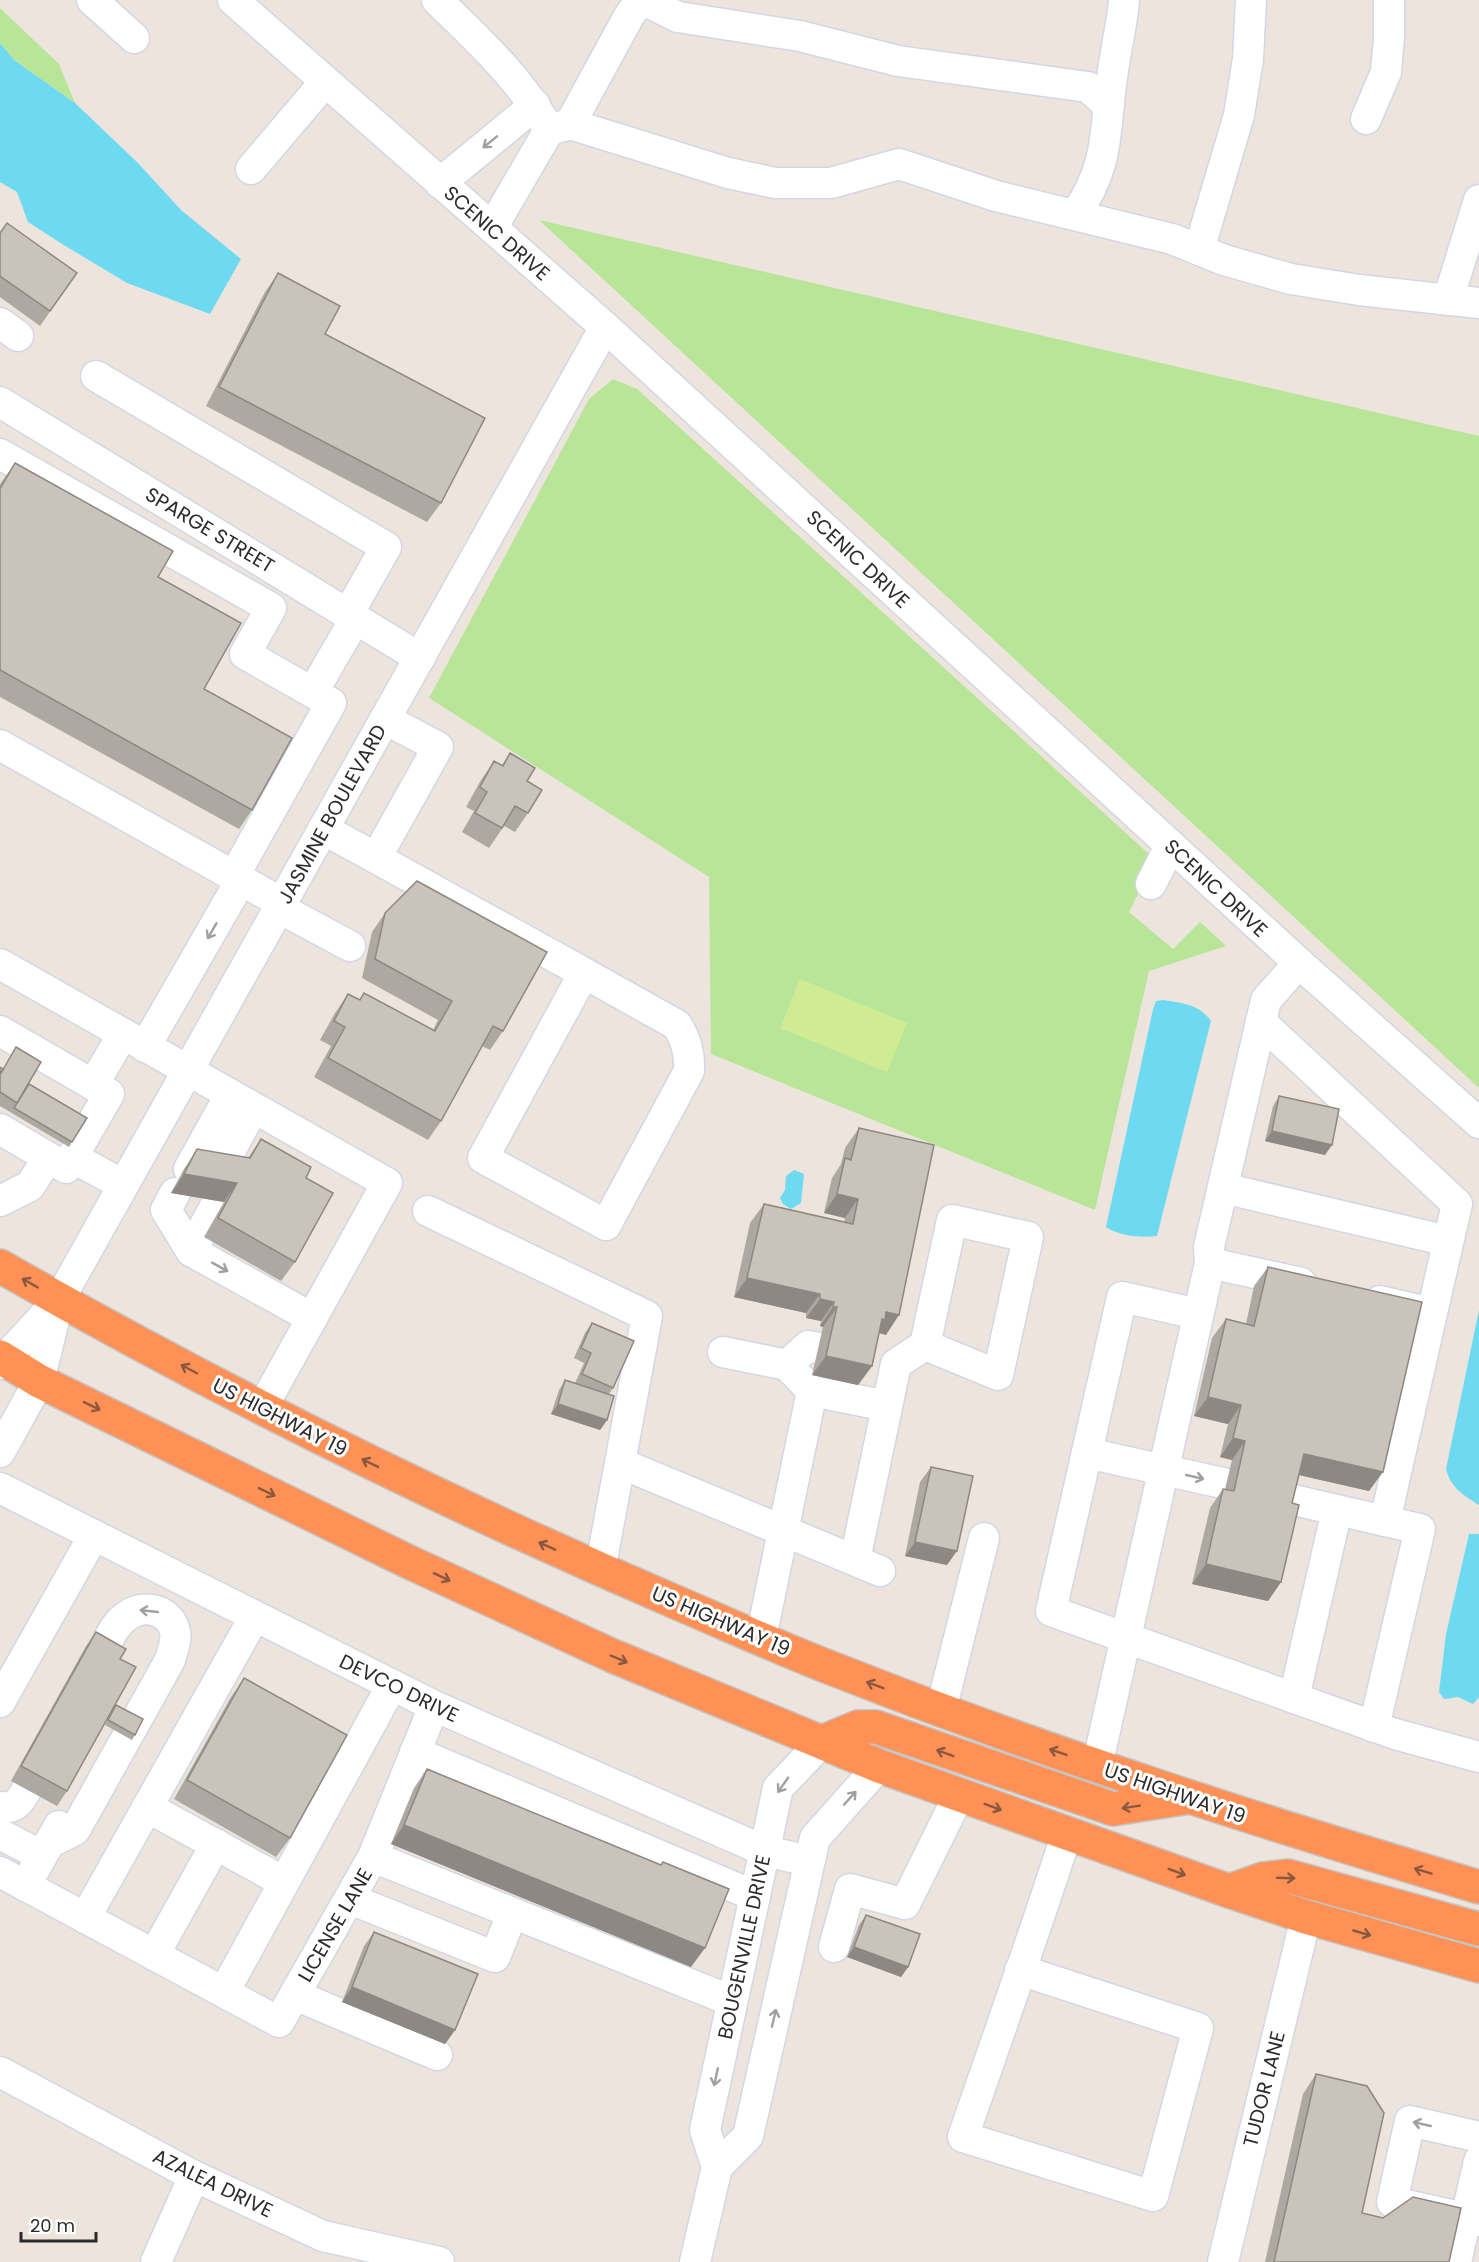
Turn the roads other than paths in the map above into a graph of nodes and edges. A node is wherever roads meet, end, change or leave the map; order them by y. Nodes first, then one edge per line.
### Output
1 (233, 0) edge
2 (437, 0) edge
3 (642, 0) edge
4 (1124, 0) edge
5 (1251, 0) edge
6 (1389, 0) edge
7 (94, 1) edge
8 (134, 38) dead end
9 (325, 82) junction
10 (1103, 89) junction
11 (1366, 119) dead end
12 (551, 120) junction
13 (251, 169) dead end
14 (440, 183) junction
15 (1479, 200) edge
16 (1076, 214) junction
17 (492, 228) junction
18 (1199, 250) junction
19 (1448, 300) junction
20 (1479, 303) edge
21 (605, 327) junction
22 (96, 376) dead end
23 (4, 415) edge
24 (0, 454) edge
25 (352, 616) junction
26 (420, 658) junction
27 (313, 692) junction
28 (385, 718) junction
29 (0, 745) edge
30 (323, 829) junction
31 (1170, 846) junction
32 (376, 858) junction
33 (238, 878) junction
34 (1151, 884) dead end
35 (280, 905) junction
36 (350, 946) dead end
37 (1299, 963) junction
38 (0, 964) edge
39 (584, 973) junction
40 (1261, 1022) junction
41 (0, 1031) edge
42 (134, 1041) junction
43 (187, 1071) junction
44 (93, 1085) junction
45 (247, 1105) junction
46 (1479, 1123) edge
47 (0, 1130) edge
48 (60, 1157) junction
49 (123, 1185) junction
50 (204, 1185) junction
51 (1223, 1188) junction
52 (0, 1201) edge
53 (428, 1211) dead end
54 (182, 1237) junction
55 (1449, 1241) junction
56 (1210, 1263) junction
57 (0, 1266) edge
58 (59, 1300) junction
59 (1432, 1313) junction
60 (1198, 1314) junction
61 (312, 1318) junction
62 (926, 1345) junction
63 (818, 1347) dead end
64 (723, 1352) dead end
65 (865, 1356) edge
66 (1, 1360) edge
67 (896, 1364) junction
68 (787, 1365) junction
69 (39, 1381) junction
70 (812, 1391) junction
71 (887, 1406) junction
72 (262, 1408) junction
73 (0, 1452) edge
74 (1087, 1453) junction
75 (620, 1463) junction
76 (1163, 1470) junction
77 (1227, 1484) dead end
78 (0, 1488) edge
79 (1285, 1498) edge
80 (1337, 1510) junction
81 (1385, 1521) junction
82 (783, 1531) junction
83 (94, 1535) junction
84 (984, 1538) dead end
85 (600, 1570) junction
86 (255, 1616) junction
87 (1125, 1637) junction
88 (761, 1638) junction
89 (101, 1654) edge
90 (392, 1685) junction
91 (1294, 1698) junction
92 (0, 1702) edge
93 (434, 1706) junction
94 (940, 1710) junction
95 (1374, 1727) junction
96 (822, 1742) junction
97 (416, 1752) junction
98 (1479, 1757) edge
99 (879, 1766) junction
100 (1096, 1766) junction
101 (27, 1789) edge
102 (959, 1795) junction
103 (1188, 1797) junction
104 (0, 1807) edge
105 (147, 1807) junction
106 (708, 1826) junction
107 (1067, 1833) junction
108 (0, 1834) edge
109 (216, 1844) junction
110 (46, 1850) junction
111 (765, 1851) junction
112 (373, 1857) junction
113 (809, 1861) junction
114 (692, 1869) junction
115 (13, 1879) edge
116 (284, 1882) junction
117 (1479, 1887) edge
118 (1229, 1891) junction
119 (755, 1896) junction
120 (350, 1899) junction
121 (512, 1914) junction
122 (1306, 1917) junction
123 (85, 1918) junction
124 (1479, 1929) edge
125 (834, 1947) dead end
126 (154, 1955) junction
127 (1479, 1966) edge
128 (1020, 1970) junction
129 (224, 1992) junction
130 (295, 1995) junction
131 (732, 2001) junction
132 (437, 2055) dead end
133 (0, 2072) edge
134 (1479, 2137) edge
135 (1479, 2161) edge
136 (717, 2167) junction
137 (194, 2176) junction
138 (1473, 2220) edge
139 (156, 2262) edge
140 (438, 2262) edge
141 (695, 2262) edge
142 (1223, 2262) edge
143 (1456, 2262) edge

1 - 9 street, SCENIC DRIVE
2 - 12 street
3 - 10 street
3 - 12 street
4 - 10 street
5 - 18 street
6 - 11 street
7 - 8 street
9 - 13 street
9 - 14 street, SCENIC DRIVE
10 - 16 street
12 -> 14 street
12 - 16 street
12 - 17 street
14 - 17 street, SCENIC DRIVE
15 - 19 street
16 - 18 street
17 - 21 street, SCENIC DRIVE
18 - 19 street
19 - 20 street
21 - 26 street, JASMINE BOULEVARD
21 - 31 street, SCENIC DRIVE
22 - 25 street
23 - 25 street, SPARGE STREET
24 - 27 street
25 - 26 street, SPARGE STREET
25 - 27 street
26 - 28 street, JASMINE BOULEVARD
27 - 33 street
28 - 30 street, JASMINE BOULEVARD
28 - 32 street
29 - 33 street
30 - 32 street
30 - 35 street, JASMINE BOULEVARD
31 - 34 street
31 - 37 street, SCENIC DRIVE
32 - 39 street
33 - 35 street
33 -> 42 street
35 - 36 street
35 - 43 street, JASMINE BOULEVARD
37 - 40 street
37 - 46 street, SCENIC DRIVE
38 - 42 street
39 - 39 street
40 - 51 street
40 - 55 street
41 - 44 street
42 - 43 street
42 - 44 street
43 - 45 street
43 - 49 street, JASMINE BOULEVARD
44 - 48 street
45 - 50 street
45 - 50 street
45 - 61 street
47 - 48 street
48 - 49 street
48 - 52 street
49 - 58 street, JASMINE BOULEVARD
50 - 54 street
50 - 54 street
51 - 55 street
51 - 56 street
53 - 75 street
54 -> 61 street
55 - 59 street
56 - 59 street
56 - 60 street
58 -> 57 highway, US HIGHWAY 19
58 - 66 street, JASMINE BOULEVARD
58 - 69 street, JASMINE BOULEVARD
72 -> 58 highway, US HIGHWAY 19
59 - 81 street
60 - 74 street
60 - 76 street
61 - 72 street
62 - 62 street
62 - 67 street
63 - 68 street
64 - 68 street
65 - 67 street
66 - 69 highway
67 - 71 street
68 - 70 street
69 - 73 street, JASMINE BOULEVARD
69 -> 96 highway
70 - 71 street
70 - 82 street
71 - 82 street
85 -> 72 highway, US HIGHWAY 19
74 - 76 street
74 - 87 street
75 - 82 street
75 - 85 street
76 -> 77 street
76 - 87 street
78 - 83 street, DEVCO DRIVE
79 - 80 street
80 - 81 street
80 - 91 street
81 - 95 street
82 - 88 street
83 - 86 street, DEVCO DRIVE
83 - 92 street
84 - 94 street
85 - 88 highway, US HIGHWAY 19
86 - 90 street, DEVCO DRIVE
86 - 105 street
87 - 91 street
87 - 100 street
94 -> 88 highway, US HIGHWAY 19
110 -> 89 street
90 - 93 street, DEVCO DRIVE
90 - 116 street
91 - 95 street
93 - 97 street
93 - 106 street, DEVCO DRIVE
100 -> 94 highway, US HIGHWAY 19
95 - 98 street
96 - 99 highway
103 -> 96 highway
96 -> 111 street, BOUGENVILLE DRIVE
97 - 112 street
97 - 114 street
99 - 102 highway
113 -> 99 street
100 - 103 highway, US HIGHWAY 19
101 - 104 street
102 -> 107 highway
102 - 125 street
117 -> 103 highway, US HIGHWAY 19
105 - 109 street
105 - 123 street
106 - 111 street, DEVCO DRIVE
106 - 114 street
107 -> 118 highway
107 - 128 street
108 - 110 street
109 - 116 street
109 - 126 street
110 - 115 street
111 - 113 street, DEVCO DRIVE
111 - 119 street, BOUGENVILLE DRIVE
112 - 120 street, LICENSE LANE
112 - 121 street, LICENSE LANE
136 -> 113 street
114 - 119 street
115 - 123 street, LICENSE LANE
116 - 129 street
118 - 122 highway
118 -> 124 highway
119 - 131 street, BOUGENVILLE DRIVE
120 - 121 street
120 - 130 street, LICENSE LANE
121 - 131 street, LICENSE LANE
122 -> 127 highway
122 - 142 street, TUDOR LANE
123 - 126 street, LICENSE LANE
126 - 129 street, LICENSE LANE
128 - 128 street
129 - 130 street, LICENSE LANE
130 - 132 street
131 -> 136 street, BOUGENVILLE DRIVE
133 - 137 street, AZALEA DRIVE
134 -> 138 street
135 - 138 street
136 - 141 street
137 - 139 street
137 - 140 street, AZALEA DRIVE
138 - 143 street

